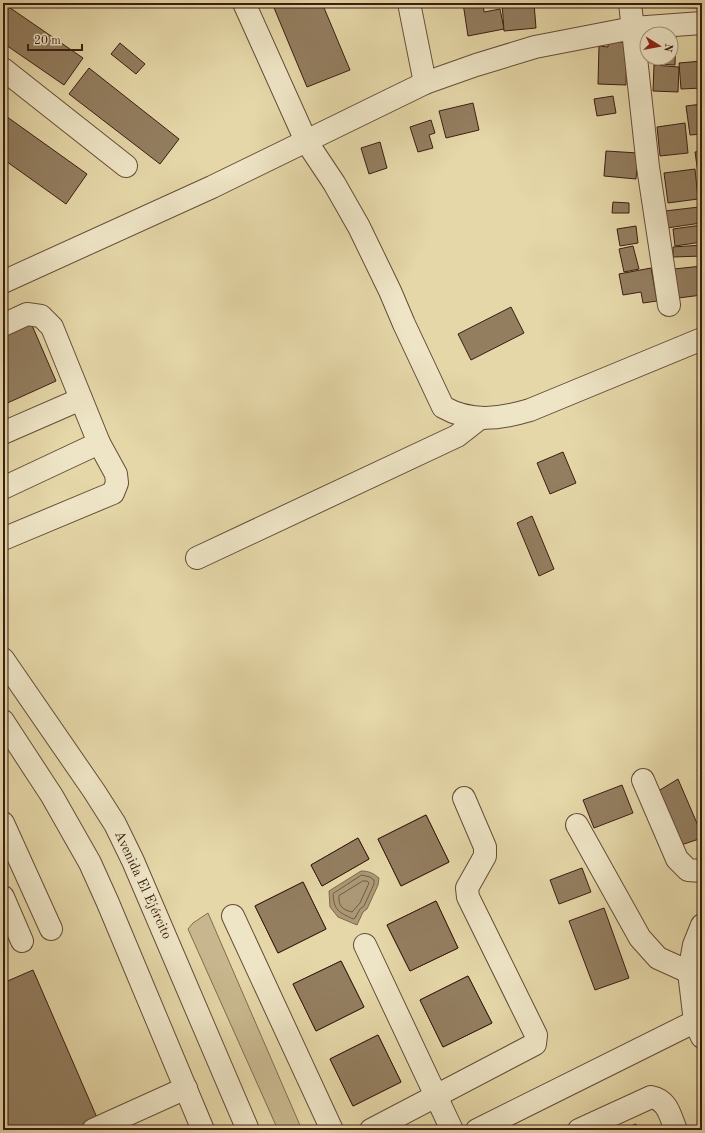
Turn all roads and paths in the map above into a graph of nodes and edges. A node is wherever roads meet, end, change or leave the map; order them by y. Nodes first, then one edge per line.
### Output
1 (244, 3) edge
2 (409, 3) edge
3 (630, 3) edge
4 (702, 23) edge
5 (633, 28) junction
6 (3, 69) edge
7 (425, 83) junction
8 (306, 141) junction
9 (126, 166) dead end
10 (3, 282) edge
11 (669, 305) dead end
12 (3, 326) edge
13 (702, 339) edge
14 (81, 399) junction
15 (480, 418) junction
16 (3, 433) edge
17 (99, 443) junction
18 (3, 488) edge
19 (3, 539) edge
20 (196, 558) dead end
21 (3, 659) edge
22 (12, 682) edge
23 (5, 727) edge
24 (642, 780) dead end
25 (464, 798) dead end
26 (3, 823) edge
27 (577, 825) dead end
28 (702, 871) edge
29 (3, 898) edge
30 (233, 916) dead end
31 (702, 925) edge
32 (51, 928) dead end
33 (22, 942) dead end
34 (365, 945) dead end
35 (689, 972) junction
36 (700, 1026) edge
37 (186, 1088) junction
38 (436, 1096) junction
39 (583, 1129) edge
40 (93, 1130) edge
41 (204, 1130) edge
42 (248, 1130) edge
43 (332, 1130) edge
44 (371, 1130) edge
45 (452, 1130) edge
46 (477, 1130) edge
47 (676, 1130) edge

1 - 8 street
2 - 7 street
3 - 5 street
4 - 5 street
5 - 7 street
5 - 11 street
6 - 9 street
7 - 8 street
8 - 10 street
8 - 15 street
12 - 14 street
13 - 15 street
14 - 16 street
14 - 17 street
15 - 20 street
17 - 18 street
17 - 19 street
21 - 22 street, Avenida El Ejército
22 - 42 street, Avenida El Ejército
23 - 37 street
24 - 28 street
25 - 38 street
26 - 32 street
27 - 35 street
29 - 33 street
30 - 43 street
31 - 35 street
34 - 38 street
35 - 36 street
36 - 46 street
37 - 40 street
37 - 41 street
38 - 44 street
38 - 45 street
39 - 47 street

